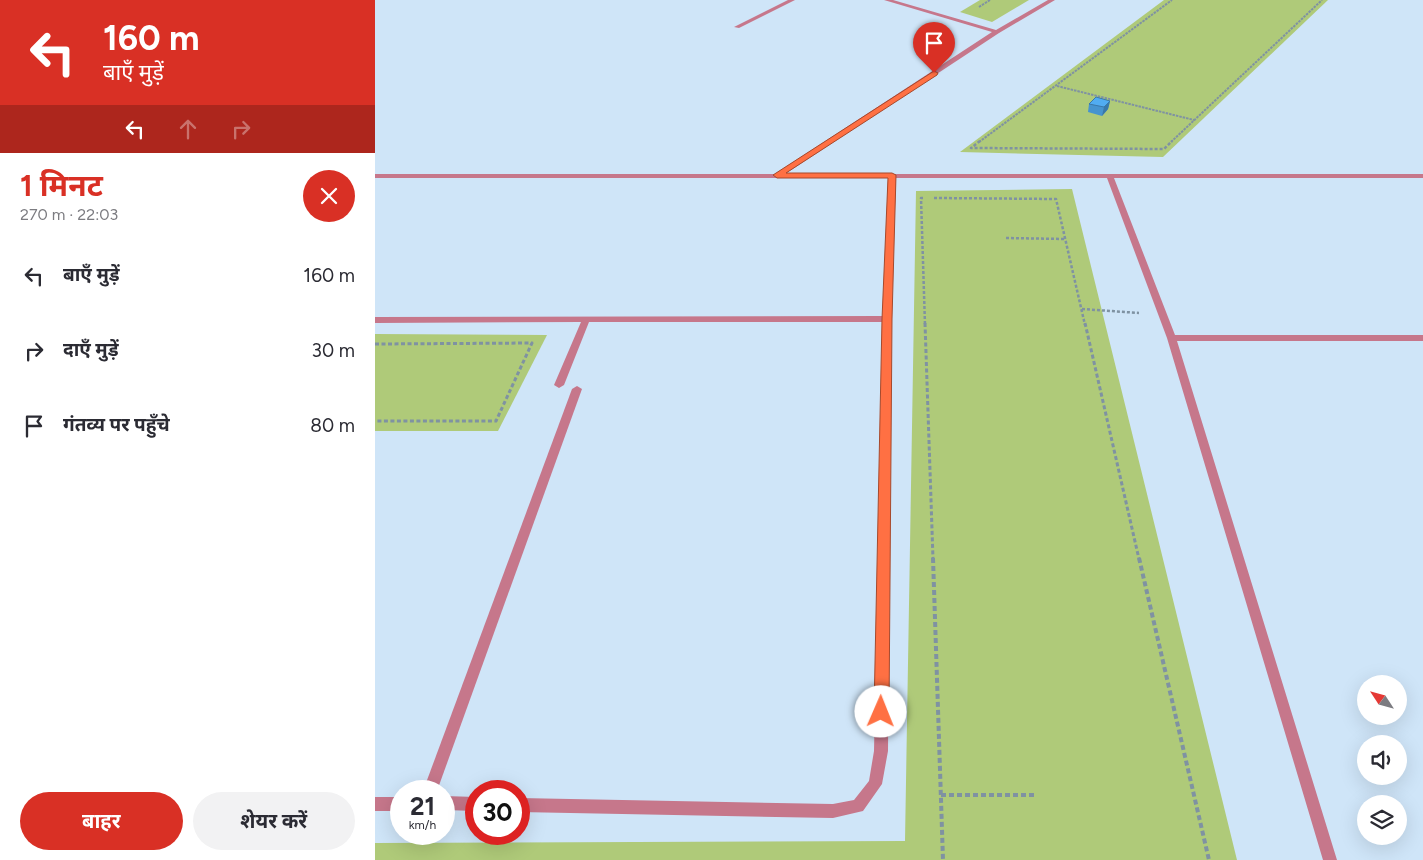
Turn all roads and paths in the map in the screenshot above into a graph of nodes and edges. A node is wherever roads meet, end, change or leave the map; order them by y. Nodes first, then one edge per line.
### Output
1 (792, 0) edge
2 (887, 0) edge
3 (913, 0) edge
4 (1052, 0) edge
5 (1172, 0) edge
6 (1322, 0) edge
7 (905, 5) junction
8 (737, 27) dead end
9 (997, 32) junction
10 (1056, 86) junction
11 (1106, 98) junction
12 (1102, 102) edge
13 (1194, 120) junction
14 (777, 175) junction
15 (892, 175) junction
16 (375, 176) edge
17 (1423, 176) edge
18 (1110, 177) junction
19 (1006, 238) dead end
20 (1066, 238) junction
21 (1082, 309) junction
22 (1163, 315) junction
23 (887, 319) junction
24 (375, 320) edge
25 (586, 320) junction
26 (1173, 338) junction
27 (1423, 338) edge
28 (375, 344) edge
29 (559, 385) dead end
30 (577, 389) dead end
31 (375, 421) edge
32 (434, 780) edge
33 (941, 794) junction
34 (1035, 795) dead end
35 (375, 804) edge
36 (390, 804) edge
37 (530, 805) edge
38 (943, 860) edge
39 (1209, 860) edge
40 (1330, 860) edge

1 - 8 street
2 - 7 street
3 - 7 street
4 - 9 street
5 - 10 path
6 - 13 path
7 - 9 street
9 - 14 street
10 - 11 path
10 - 13 path
11 - 12 path
11 - 13 path
14 - 15 street
14 - 16 street
15 - 18 street
15 - 23 street
17 - 18 street
18 - 22 street
19 - 20 path
20 - 21 path
20 - 33 path
21 - 22 path
21 - 39 path
22 - 26 street
23 - 25 street
23 - 37 street
24 - 25 street
25 - 29 street
26 - 27 street
26 - 40 street
28 - 31 path
30 - 32 street
33 - 34 path
33 - 38 path
35 - 36 street

